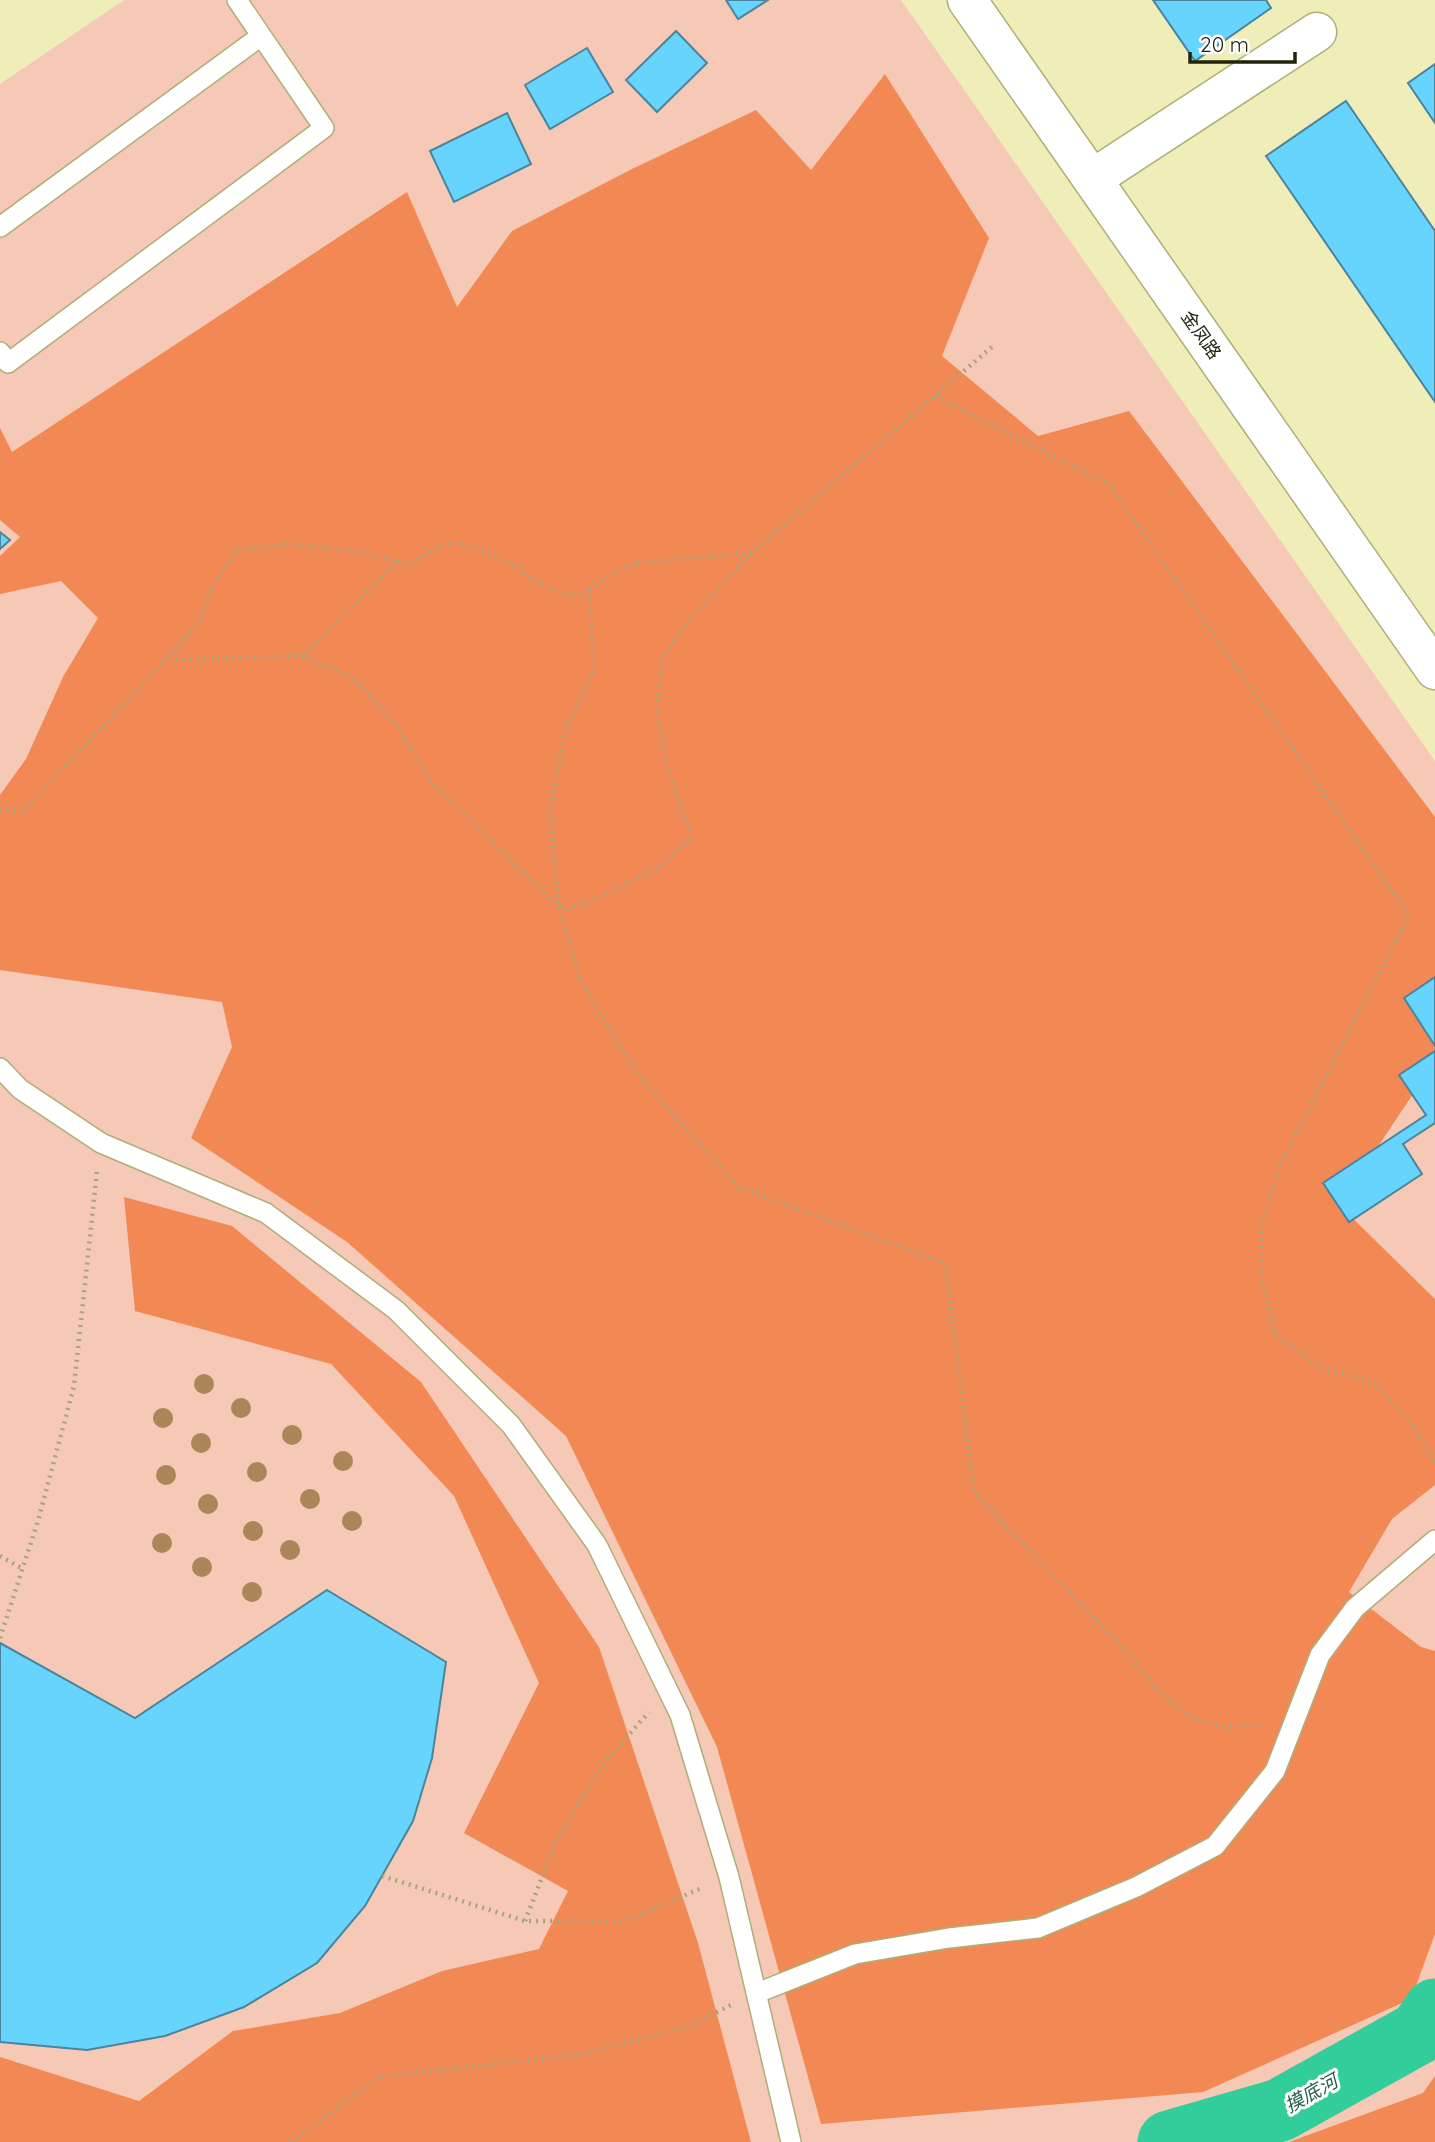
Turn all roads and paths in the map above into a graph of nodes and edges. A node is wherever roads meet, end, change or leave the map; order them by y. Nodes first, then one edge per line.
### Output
1 (237, 0) edge
2 (967, 0) edge
3 (1317, 32) dead end
4 (261, 36) junction
5 (1092, 179) junction
6 (0, 227) edge
7 (993, 346) dead end
8 (0, 352) edge
9 (935, 396) junction
10 (751, 553) junction
11 (397, 561) junction
12 (589, 590) junction
13 (303, 656) junction
14 (164, 660) junction
15 (1435, 670) edge
16 (0, 810) edge
17 (558, 903) junction
18 (0, 1068) edge
19 (101, 1143) junction
20 (1435, 1462) edge
21 (1435, 1540) edge
22 (0, 1556) edge
23 (23, 1569) junction
24 (0, 1638) edge
25 (668, 1691) junction
26 (1294, 1724) junction
27 (382, 1876) dead end
28 (729, 1877) junction
29 (524, 1921) junction
30 (757, 1993) junction
31 (789, 2137) edge
32 (291, 2142) edge

1 - 4 lane
2 - 5 street, 金凤路
3 - 5 street
4 - 6 lane
4 - 8 lane
5 - 15 street, 金凤路
7 - 9 path
9 - 10 path
9 - 20 path
10 - 12 path
10 - 17 path
11 - 12 path
11 - 13 path
11 - 14 path
12 - 17 path
13 - 14 path
13 - 17 path
14 - 16 path
17 - 26 path
18 - 19 lane
19 - 23 path
19 - 25 lane
21 - 26 lane
22 - 23 path
23 - 24 path
25 - 28 lane
25 - 29 path
26 - 30 lane
27 - 29 path
28 - 29 path
28 - 30 lane
30 - 31 lane
30 - 32 path

